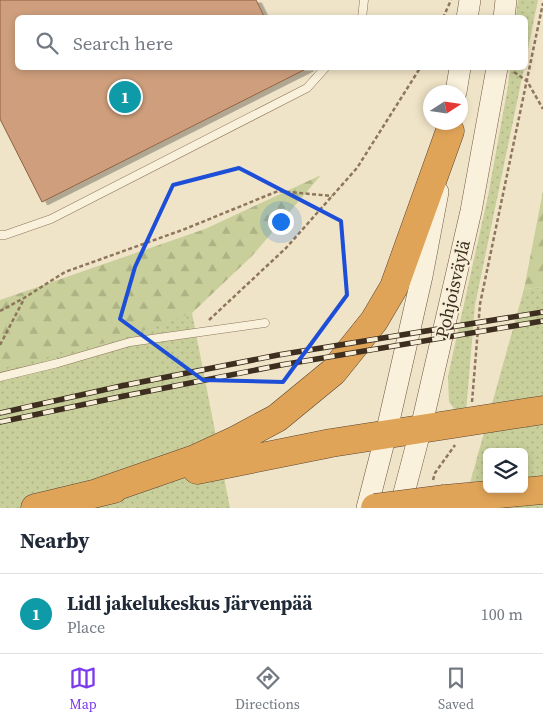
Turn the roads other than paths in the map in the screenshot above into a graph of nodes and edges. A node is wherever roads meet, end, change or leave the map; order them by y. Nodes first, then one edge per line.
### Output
1 (364, 0) edge
2 (470, 0) edge
3 (506, 0) edge
4 (362, 15) edge
5 (468, 15) edge
6 (504, 15) edge
7 (323, 70) edge
8 (460, 70) edge
9 (497, 70) edge
10 (457, 85) edge
11 (449, 130) edge
12 (449, 130) edge
13 (0, 235) edge
14 (265, 323) dead end
15 (0, 377) edge
16 (543, 410) edge
17 (421, 428) junction
18 (386, 434) junction
19 (543, 490) edge
20 (97, 493) junction
21 (35, 508) edge
22 (367, 508) edge
23 (375, 508) edge
24 (400, 508) edge

1 - 4 lane
2 - 5 main road
3 - 6 main road
7 - 13 lane
8 - 10 main road
9 - 17 main road, Pohjoisväylä
11 - 18 main road, Pohjoisväylä
12 - 20 highway
14 - 15 lane
16 - 17 highway
17 - 18 highway
17 - 24 main road, Pohjoisväylä
18 - 20 highway
18 - 22 main road, Pohjoisväylä
19 - 23 highway, bridge
20 - 21 highway

